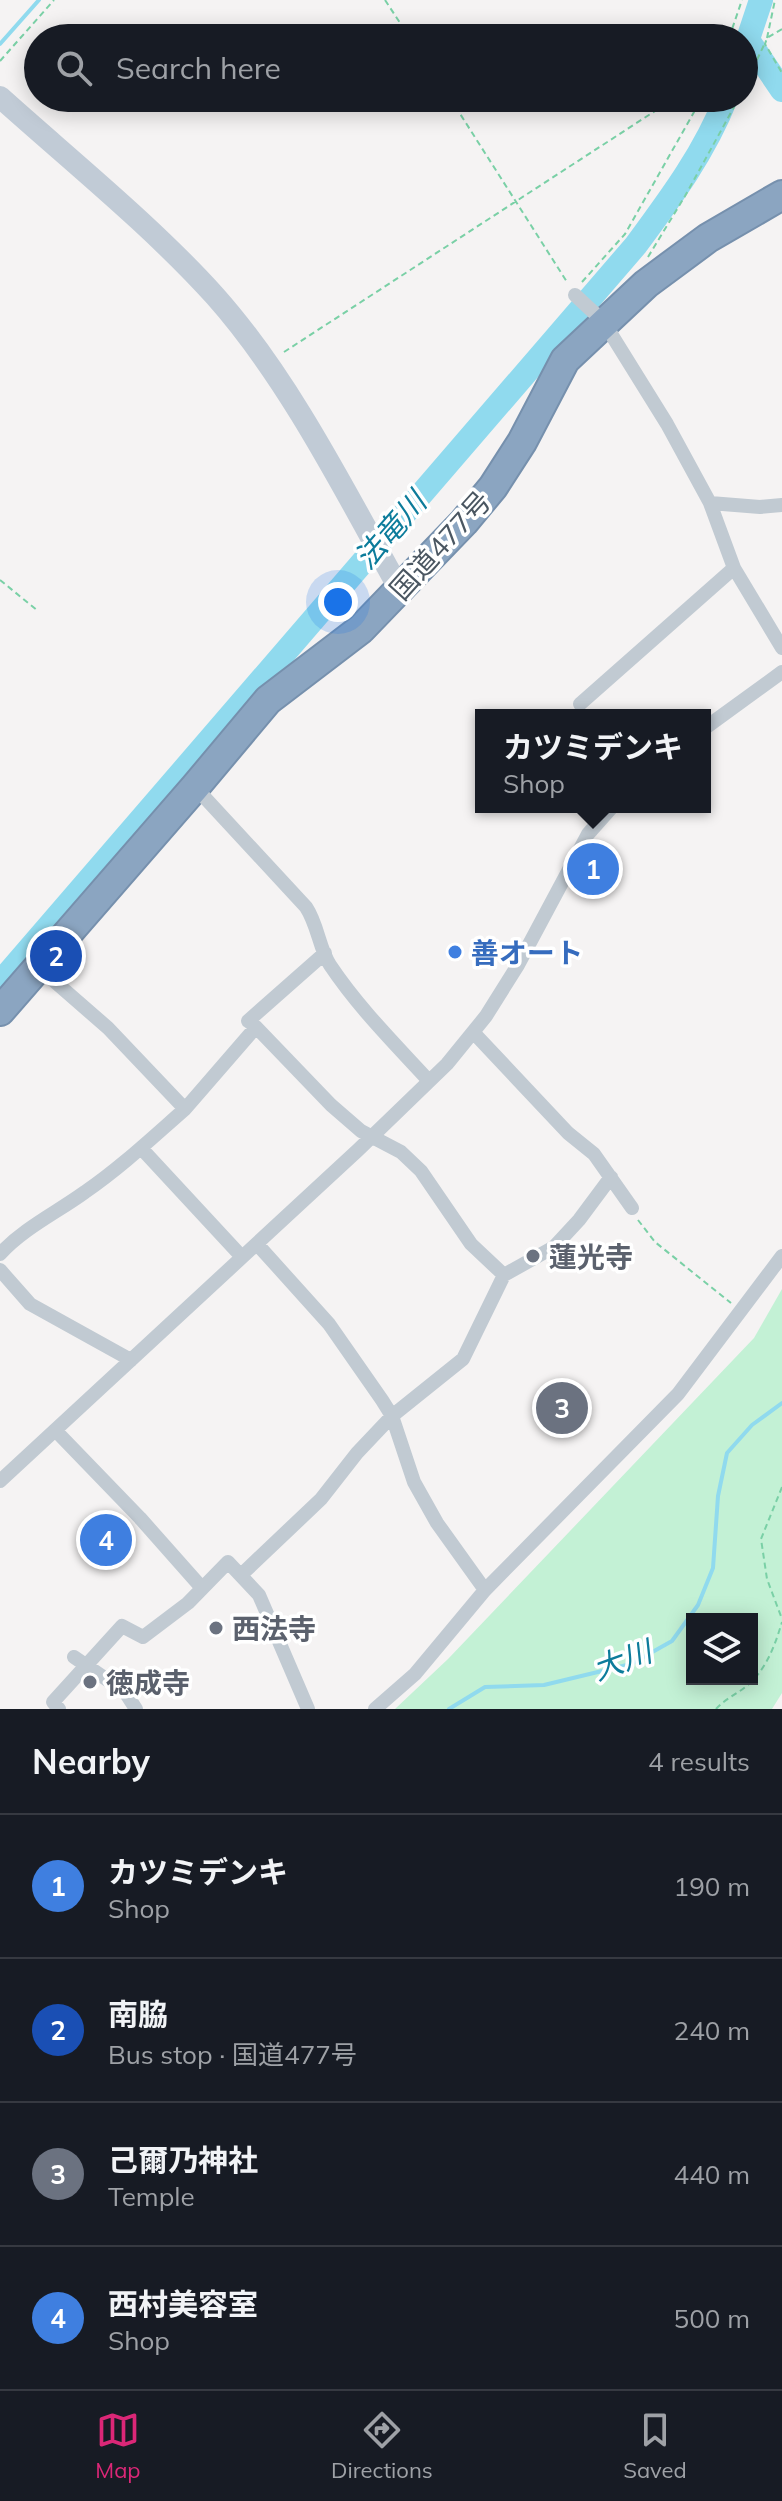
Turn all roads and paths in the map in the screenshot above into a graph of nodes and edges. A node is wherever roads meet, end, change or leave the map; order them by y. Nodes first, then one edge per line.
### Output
1 (54, 0) edge
2 (385, 0) edge
3 (742, 0) edge
4 (775, 0) edge
5 (33, 24) edge
6 (401, 24) edge
7 (734, 24) edge
8 (782, 29) edge
9 (24, 34) edge
10 (767, 38) junction
11 (765, 44) junction
12 (758, 59) edge
13 (0, 61) edge
14 (782, 73) edge
15 (0, 97) edge
16 (459, 112) edge
17 (653, 112) edge
18 (694, 112) edge
19 (731, 112) edge
20 (782, 195) edge
21 (516, 201) junction
22 (644, 263) dead end
23 (575, 295) dead end
24 (602, 318) junction
25 (266, 364) junction
26 (710, 503) junction
27 (782, 505) edge
28 (734, 568) junction
29 (0, 580) edge
30 (400, 590) junction
31 (38, 611) dead end
32 (782, 648) edge
33 (782, 672) edge
34 (580, 704) dead end
35 (711, 724) edge
36 (195, 787) junction
37 (607, 813) edge
38 (325, 953) junction
39 (38, 967) junction
40 (0, 1011) edge
41 (256, 1027) junction
42 (473, 1032) junction
43 (429, 1081) junction
44 (185, 1109) junction
45 (373, 1135) junction
46 (141, 1148) junction
47 (611, 1177) junction
48 (632, 1208) joint
49 (257, 1244) junction
50 (3, 1245) edge
51 (782, 1256) edge
52 (242, 1257) junction
53 (0, 1270) edge
54 (504, 1275) junction
55 (741, 1312) junction
56 (131, 1360) junction
57 (392, 1416) junction
58 (55, 1430) junction
59 (0, 1481) edge
60 (782, 1487) edge
61 (241, 1575) junction
62 (202, 1588) junction
63 (485, 1590) junction
64 (782, 1620) edge
65 (80, 1661) junction
66 (59, 1709) edge
67 (136, 1709) edge
68 (308, 1709) edge
69 (375, 1709) edge
70 (716, 1709) edge

1 - 5 path
2 - 6 path
3 - 7 path
4 - 10 path
8 - 10 path
9 - 13 path
10 - 11 path
11 - 12 path
11 - 14 path
15 - 25 street
16 - 21 path
17 - 21 path
18 - 21 path
19 - 22 path
20 - 24 highway, 国道477号
21 - 25 path
23 - 24 street
24 - 26 street
24 - 30 highway, 国道477号
25 - 30 street
26 - 27 street
26 - 28 street
28 - 32 street
28 - 34 street
29 - 31 path
30 - 36 highway, 国道477号
33 - 35 street
36 - 38 street
36 - 39 highway, 国道477号
37 - 42 street
38 - 41 street
38 - 43 street
39 - 40 highway, 国道477号
39 - 44 street
41 - 44 street
41 - 45 street
42 - 43 street
42 - 47 street
43 - 45 street
44 - 46 street
45 - 49 street
45 - 54 street
46 - 50 street
46 - 52 street
47 - 48 street
47 - 54 street
48 - 55 path
49 - 52 street
49 - 57 street
51 - 55 street
52 - 56 street
53 - 56 street
54 - 57 street
55 - 63 street
56 - 58 street
57 - 61 street
57 - 63 street
58 - 59 street
58 - 62 street
60 - 64 path
61 - 62 street
61 - 68 street
62 - 65 street
63 - 69 street
64 - 70 path
65 - 66 street
65 - 67 street

